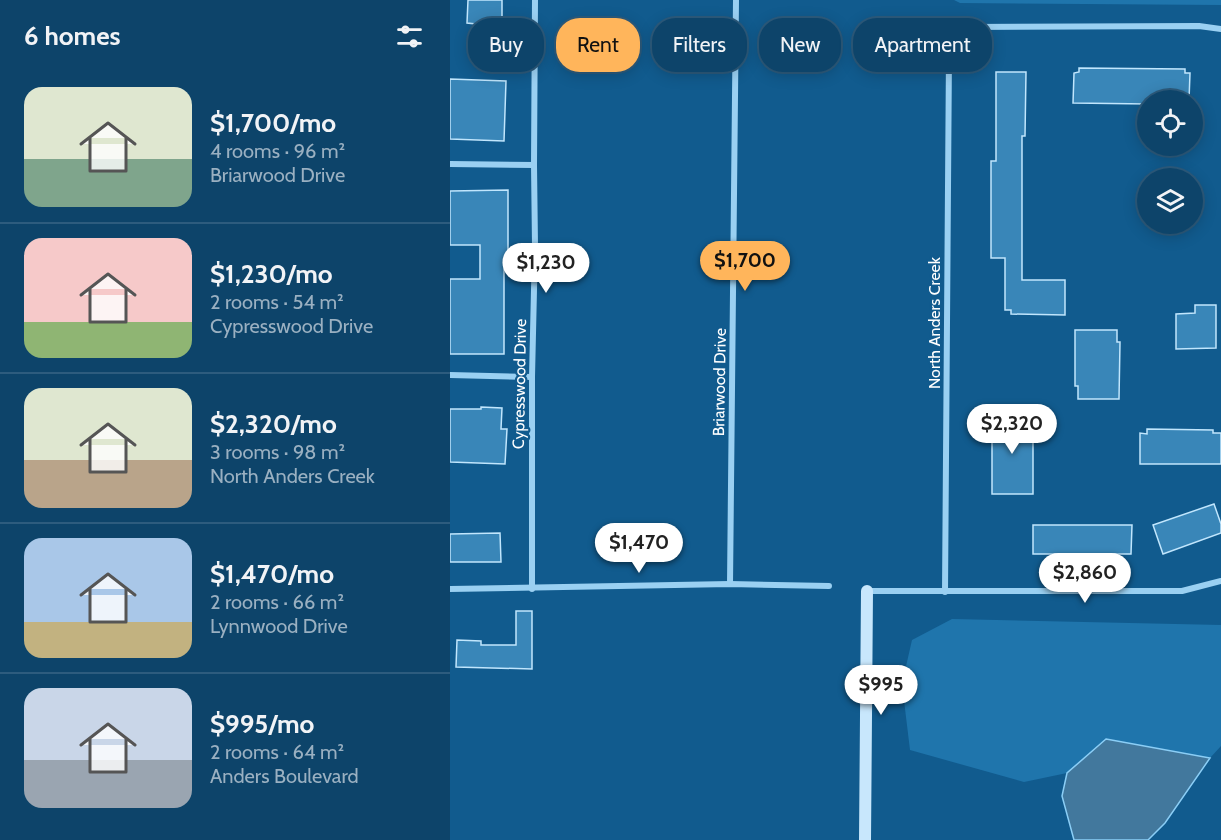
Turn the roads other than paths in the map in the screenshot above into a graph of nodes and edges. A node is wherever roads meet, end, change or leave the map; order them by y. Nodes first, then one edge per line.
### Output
1 (535, 0) edge
2 (736, 0) edge
3 (1221, 28) edge
4 (450, 164) edge
5 (534, 165) junction
6 (450, 375) edge
7 (532, 376) junction
8 (1221, 581) edge
9 (730, 584) junction
10 (829, 586) dead end
11 (450, 589) edge
12 (532, 589) junction
13 (867, 591) joint
14 (945, 592) junction
15 (865, 840) edge

1 - 5 street, Cypresswood Drive
2 - 9 street, Briarwood Drive
3 - 14 street, North Anders Creek
4 - 5 street
5 - 7 street, Cypresswood Drive
6 - 7 street
7 - 12 street, Cypresswood Drive
8 - 14 street
9 - 10 street
9 - 12 street
11 - 12 street
13 - 14 street
13 - 15 street

